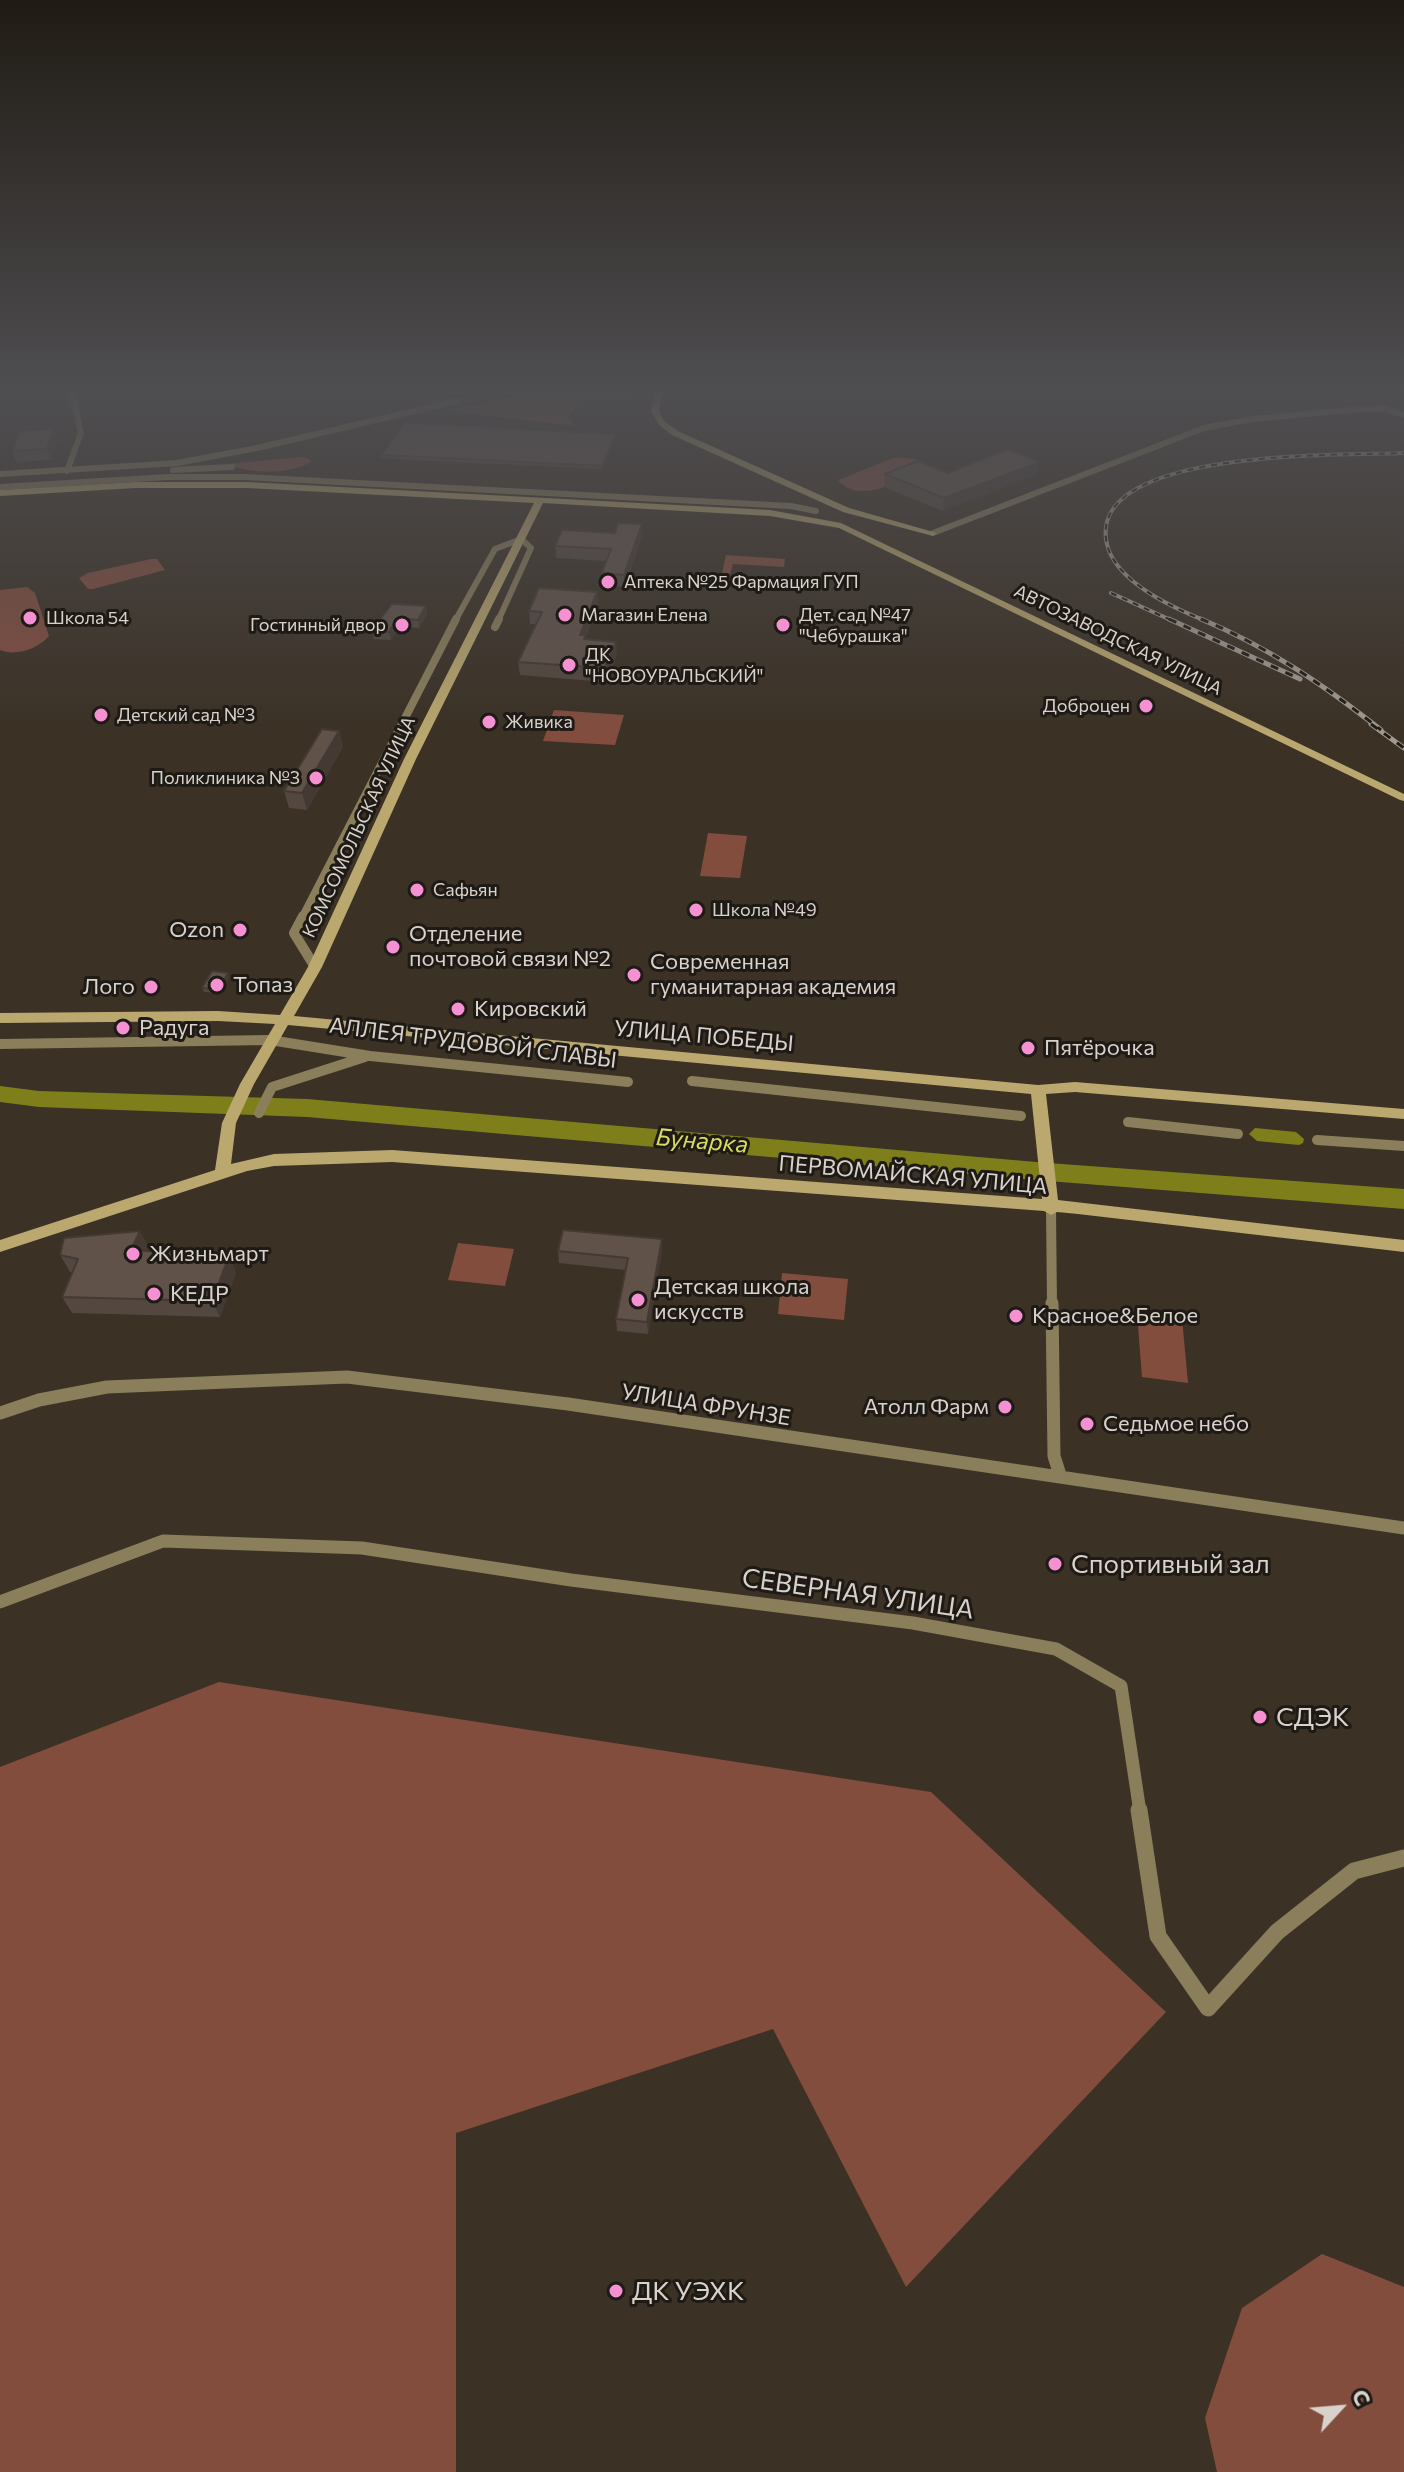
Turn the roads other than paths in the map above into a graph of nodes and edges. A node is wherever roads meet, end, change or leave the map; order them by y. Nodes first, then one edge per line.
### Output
1 (536, 508) edge
2 (688, 508) edge
3 (803, 508) edge
4 (846, 508) edge
5 (997, 508) edge
6 (816, 511) dead end
7 (857, 513) junction
8 (841, 526) junction
9 (910, 529) junction
10 (933, 533) junction
11 (521, 539) junction
12 (903, 546) dead end
13 (892, 550) junction
14 (495, 627) dead end
15 (1404, 798) edge
16 (315, 967) junction
17 (0, 1018) edge
18 (282, 1022) junction
19 (264, 1040) junction
20 (0, 1044) edge
21 (370, 1056) junction
22 (692, 1081) dead end
23 (628, 1082) dead end
24 (1038, 1090) junction
25 (259, 1113) dead end
26 (1404, 1114) edge
27 (1021, 1116) dead end
28 (1128, 1122) dead end
29 (1238, 1134) dead end
30 (1317, 1140) dead end
31 (1404, 1146) edge
32 (222, 1171) junction
33 (1051, 1209) junction
34 (0, 1246) edge
35 (1404, 1246) edge
36 (0, 1413) edge
37 (1060, 1475) junction
38 (1404, 1528) edge
39 (0, 1602) edge
40 (1404, 1858) edge

1 - 11 street, КОМСОМОЛЬСКАЯ УЛИЦА
2 - 8 street, АВТОЗАВОДСКАЯ УЛИЦА
3 - 6 street
4 - 7 street
5 - 10 street
7 - 8 street
7 - 9 street
8 - 13 street, АВТОЗАВОДСКАЯ УЛИЦА
9 - 10 street
9 - 10 street
11 - 14 street
11 - 16 street, КОМСОМОЛЬСКАЯ УЛИЦА
11 - 16 street
12 - 13 street
13 - 15 street, АВТОЗАВОДСКАЯ УЛИЦА
16 - 18 street, КОМСОМОЛЬСКАЯ УЛИЦА
17 - 18 street, УЛИЦА ПОБЕДЫ
18 - 19 street, КОМСОМОЛЬСКАЯ УЛИЦА
18 - 24 street, УЛИЦА ПОБЕДЫ
19 - 20 street, АЛЛЕЯ ТРУДОВОЙ СЛАВЫ
19 - 21 street, АЛЛЕЯ ТРУДОВОЙ СЛАВЫ
19 - 32 street, КОМСОМОЛЬСКАЯ УЛИЦА
21 - 23 street, АЛЛЕЯ ТРУДОВОЙ СЛАВЫ
21 - 25 street
22 - 27 street
24 - 26 street, УЛИЦА ПОБЕДЫ
24 - 33 street
28 - 29 street
30 - 31 street
32 - 33 street, ПЕРВОМАЙСКАЯ УЛИЦА
32 - 34 street
33 - 35 street, ПЕРВОМАЙСКАЯ УЛИЦА
33 - 37 street
36 - 37 street, УЛИЦА ФРУНЗЕ
37 - 38 street, УЛИЦА ФРУНЗЕ
39 - 40 street, СЕВЕРНАЯ УЛИЦА

